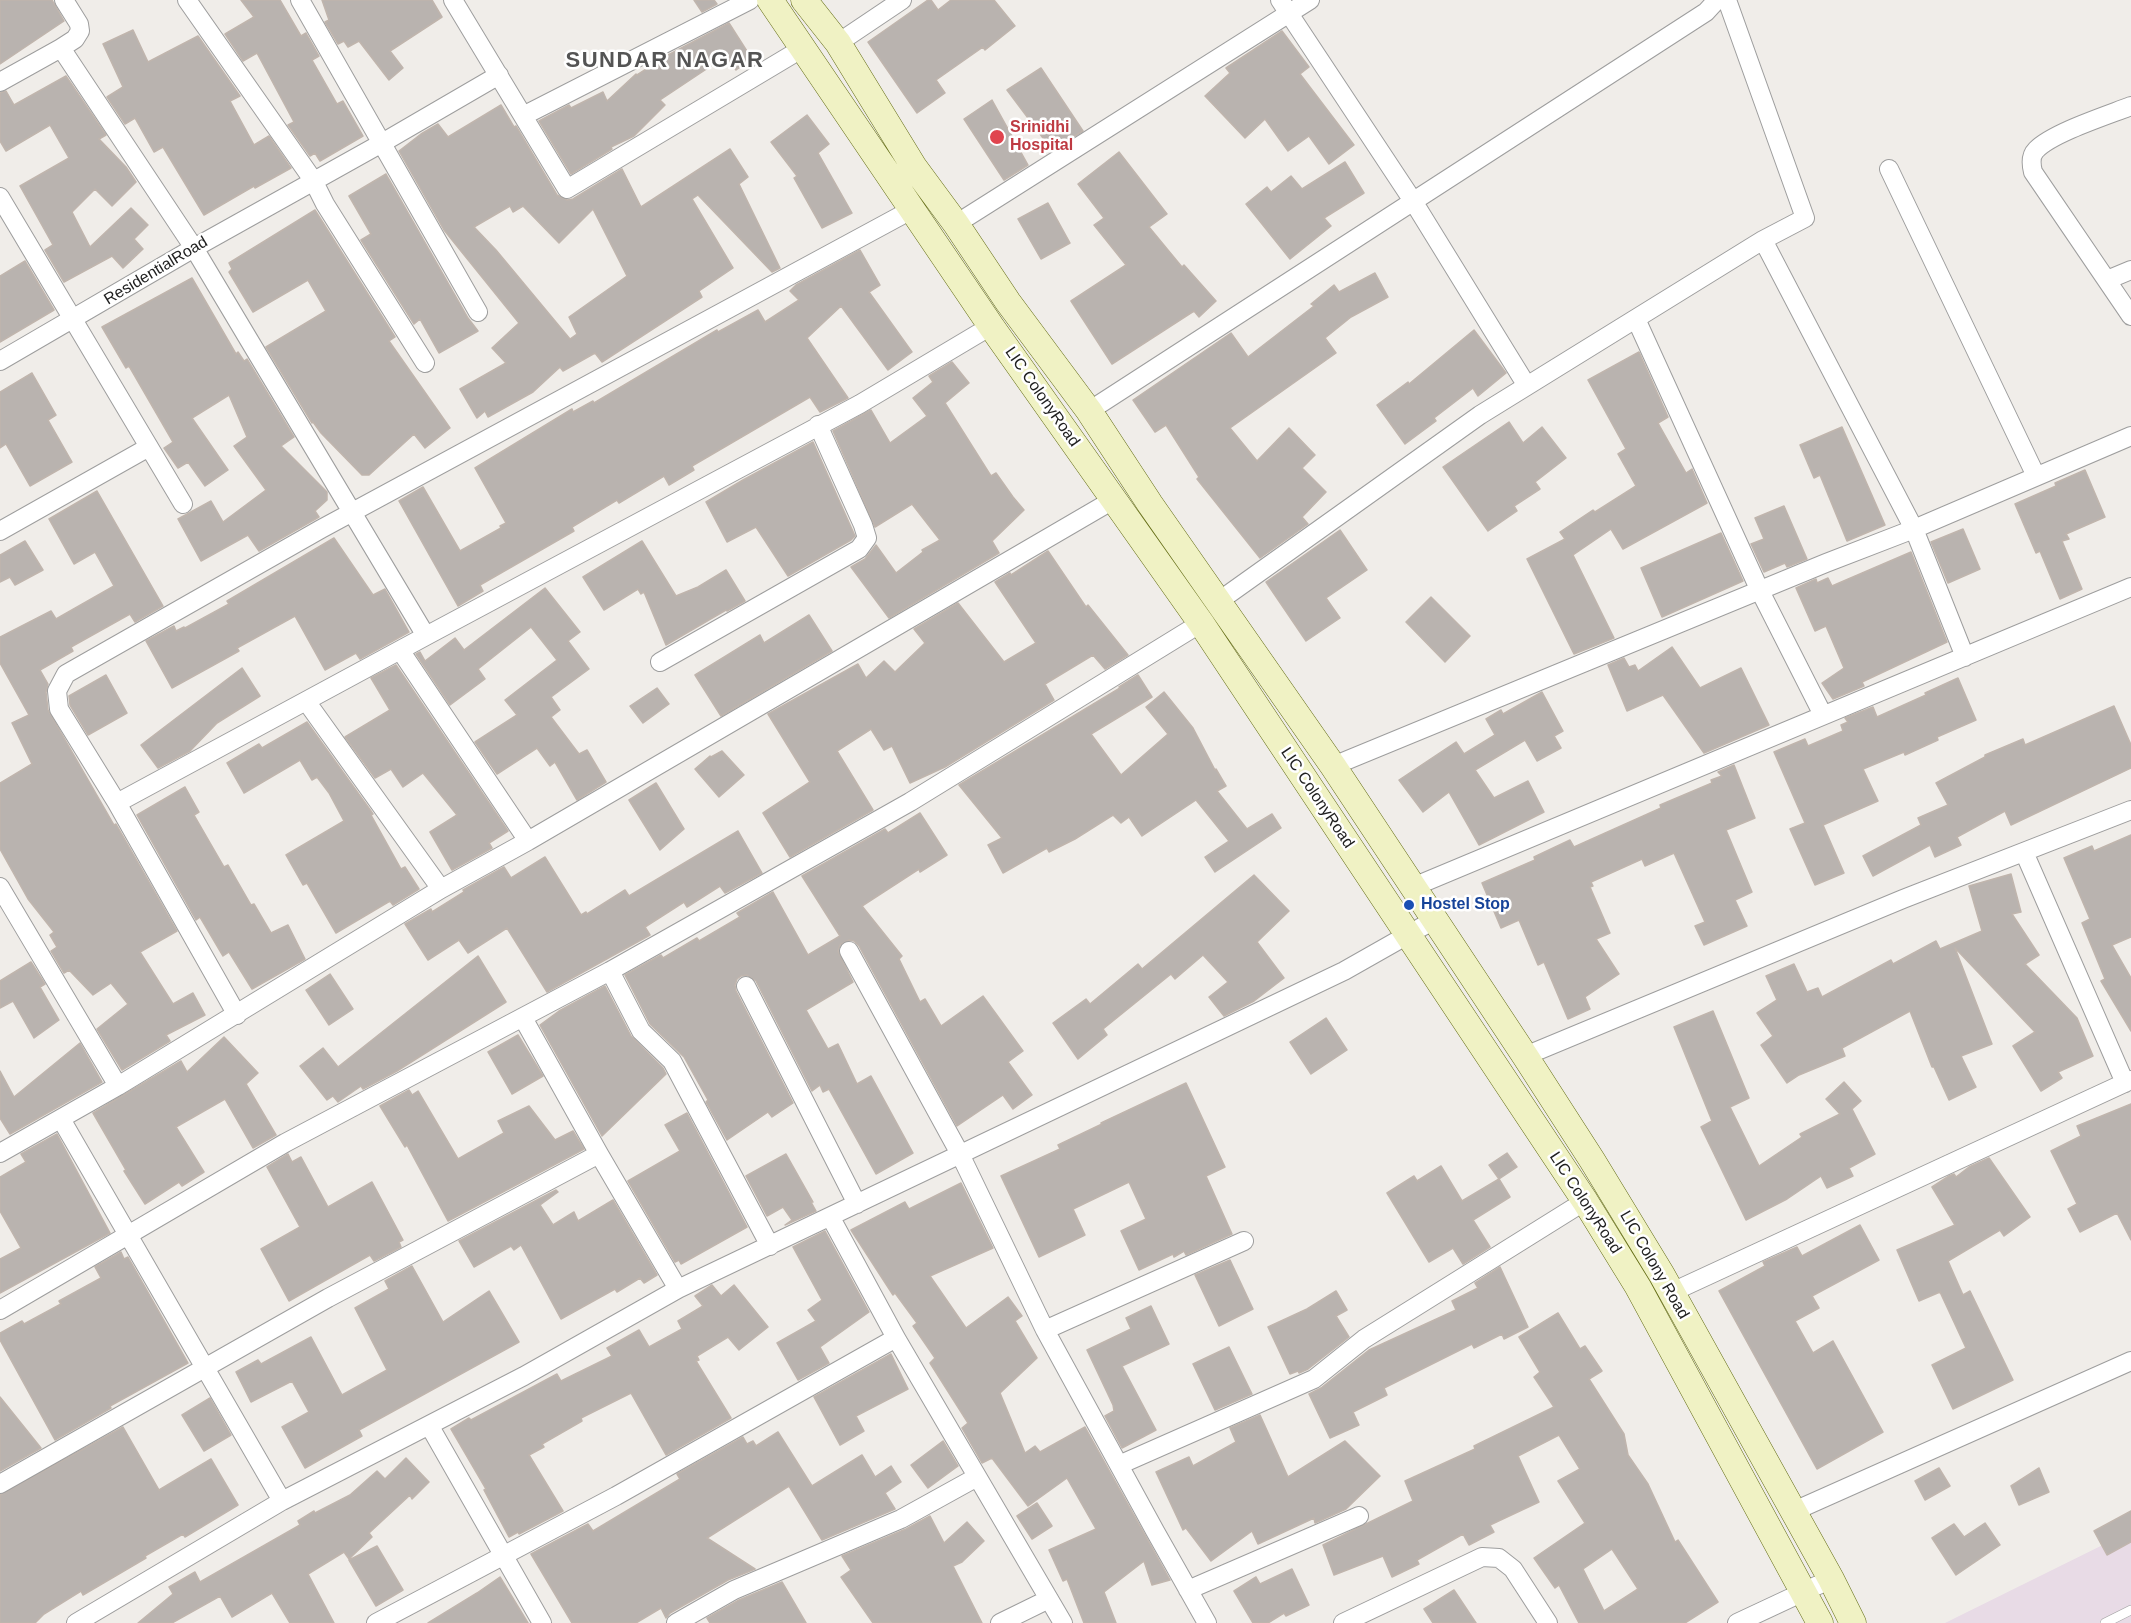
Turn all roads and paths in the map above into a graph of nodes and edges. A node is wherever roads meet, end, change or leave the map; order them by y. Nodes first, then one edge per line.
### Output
1 (64, 0) edge
2 (187, 0) edge
3 (300, 0) edge
4 (453, 0) edge
5 (750, 0) edge
6 (770, 0) edge
7 (804, 0) edge
8 (902, 0) edge
9 (1310, 0) edge
10 (1717, 0) edge
11 (1727, 0) edge
12 (1284, 7) edge
13 (838, 43) junction
14 (61, 48) junction
15 (803, 48) junction
16 (498, 75) junction
17 (0, 82) edge
18 (2131, 106) edge
19 (523, 116) junction
20 (382, 143) junction
21 (1889, 169) dead end
22 (313, 180) junction
23 (0, 197) edge
24 (1413, 201) junction
25 (913, 209) junction
26 (956, 224) junction
27 (1763, 240) junction
28 (194, 248) junction
29 (2131, 270) edge
30 (2107, 280) junction
31 (478, 312) dead end
32 (2131, 316) edge
33 (1636, 319) junction
34 (73, 320) junction
35 (991, 326) junction
36 (0, 361) edge
37 (425, 363) dead end
38 (1527, 387) junction
39 (1089, 411) junction
40 (818, 425) junction
41 (2131, 436) edge
42 (1109, 441) junction
43 (149, 447) junction
44 (1084, 458) junction
45 (2036, 476) junction
46 (1113, 500) junction
47 (183, 504) dead end
48 (352, 513) junction
49 (1914, 529) junction
50 (0, 531) edge
51 (2131, 587) edge
52 (1760, 591) junction
53 (1219, 601) junction
54 (1201, 623) junction
55 (426, 636) junction
56 (400, 650) junction
57 (1965, 657) junction
58 (660, 662) dead end
59 (306, 701) junction
60 (1823, 716) junction
61 (1333, 766) junction
62 (117, 803) junction
63 (2131, 810) edge
64 (528, 842) junction
65 (2024, 852) junction
66 (0, 886) edge
67 (1413, 887) junction
68 (441, 889) junction
69 (1434, 920) junction
70 (1408, 934) junction
71 (849, 951) dead end
72 (610, 971) junction
73 (746, 986) dead end
74 (237, 1015) junction
75 (523, 1017) junction
76 (1525, 1056) junction
77 (2128, 1082) edge
78 (118, 1086) junction
79 (61, 1119) junction
80 (0, 1153) edge
81 (960, 1154) junction
82 (599, 1155) junction
83 (1585, 1201) junction
84 (857, 1204) junction
85 (831, 1218) junction
86 (128, 1235) junction
87 (1244, 1241) dead end
88 (770, 1246) junction
89 (1666, 1284) junction
90 (1638, 1287) junction
91 (678, 1290) junction
92 (0, 1310) edge
93 (1045, 1330) junction
94 (896, 1338) junction
95 (2131, 1361) edge
96 (205, 1367) junction
97 (429, 1425) junction
98 (1119, 1466) junction
99 (977, 1477) junction
100 (0, 1484) edge
101 (282, 1501) junction
102 (1792, 1512) junction
103 (1359, 1516) dead end
104 (503, 1556) junction
105 (1831, 1579) junction
106 (1188, 1590) junction
107 (1803, 1593) junction
108 (1049, 1599) junction
109 (2131, 1610) edge
110 (76, 1623) edge
111 (376, 1623) edge
112 (542, 1623) edge
113 (676, 1623) edge
114 (1000, 1623) edge
115 (1063, 1623) edge
116 (1207, 1623) edge
117 (1343, 1623) edge
118 (1548, 1623) edge
119 (1737, 1623) edge
120 (1820, 1623) edge
121 (1853, 1623) edge
122 (2106, 1623) edge

1 - 14 street
2 - 22 street
3 - 20 street
4 - 16 street
5 - 19 street
6 - 15 main road, LIC ColonyRoad
7 - 13 main road, LIC ColonyRoad
8 - 13 street
9 - 12 street
10 - 24 street
11 - 27 street
12 - 24 street
12 - 26 street
13 - 26 main road, LIC ColonyRoad
14 - 17 street
14 - 28 street
15 - 19 street
15 - 25 main road, LIC ColonyRoad
16 - 19 street
16 - 20 street, ResidentialRoad
18 - 30 street
20 - 22 street, ResidentialRoad
20 - 31 street
21 - 45 street
22 - 28 street, ResidentialRoad
22 - 37 street
23 - 34 street
24 - 38 street
24 - 39 street
25 - 35 main road, LIC ColonyRoad
25 - 48 street
26 - 39 main road, LIC ColonyRoad
27 - 33 street
27 - 49 street
28 - 34 street, ResidentialRoad
28 - 48 street
29 - 30 street
30 - 32 street
33 - 38 street
33 - 52 street
34 - 36 street, ResidentialRoad
34 - 43 street
35 - 40 street
35 - 44 main road, LIC ColonyRoad
38 - 53 street
39 - 42 main road, LIC ColonyRoad
40 - 55 street
40 - 58 street
41 - 45 street
42 - 44 main road
42 - 53 main road, LIC ColonyRoad
43 - 47 street
43 - 50 street
44 - 46 main road, LIC ColonyRoad
45 - 49 street
46 - 54 main road, LIC ColonyRoad
46 - 64 street
48 - 55 street
48 - 62 street
49 - 52 street
49 - 57 street
51 - 57 street
52 - 60 street
52 - 61 street
53 - 61 main road, LIC ColonyRoad
54 - 70 main road, LIC ColonyRoad
54 - 72 street
55 - 56 street
56 - 59 street
56 - 64 street
57 - 60 street
59 - 62 street
59 - 68 street
60 - 67 street
61 - 67 main road, LIC ColonyRoad
62 - 74 street
63 - 65 street
64 - 68 street
65 - 76 street
65 - 77 street
66 - 78 street
67 - 69 main road, LIC ColonyRoad
68 - 74 street
69 - 70 street
69 - 76 main road, LIC Colony Road
70 - 81 street
70 - 83 main road, LIC ColonyRoad
71 - 81 street
72 - 75 street
72 - 88 street
73 - 84 street
74 - 78 street
75 - 82 street
75 - 86 street
76 - 89 main road, LIC Colony Road
77 - 89 street
78 - 79 street
79 - 80 street
79 - 86 street
81 - 84 street
81 - 93 street
82 - 91 street
82 - 96 street
83 - 90 main road, LIC ColonyRoad
83 - 98 street
84 - 85 street
85 - 88 street
85 - 94 street
86 - 92 street
86 - 96 street
87 - 93 street
88 - 91 street
89 - 90 main road
89 - 102 main road, LIC Colony Road
90 - 107 main road, LIC ColonyRoad
91 - 97 street
93 - 98 street
94 - 99 street
94 - 104 street
95 - 102 street
96 - 100 street
96 - 101 street
97 - 101 street
97 - 104 street
98 - 106 street
99 - 108 street
99 - 113 street
101 - 110 street
102 - 105 main road, LIC Colony Road
103 - 106 street
104 - 111 street
104 - 112 street
105 - 107 street
105 - 121 main road, LIC Colony Road
106 - 116 street
107 - 119 street
107 - 120 main road, LIC ColonyRoad
108 - 114 street
108 - 115 street
109 - 122 lane
117 - 118 street

